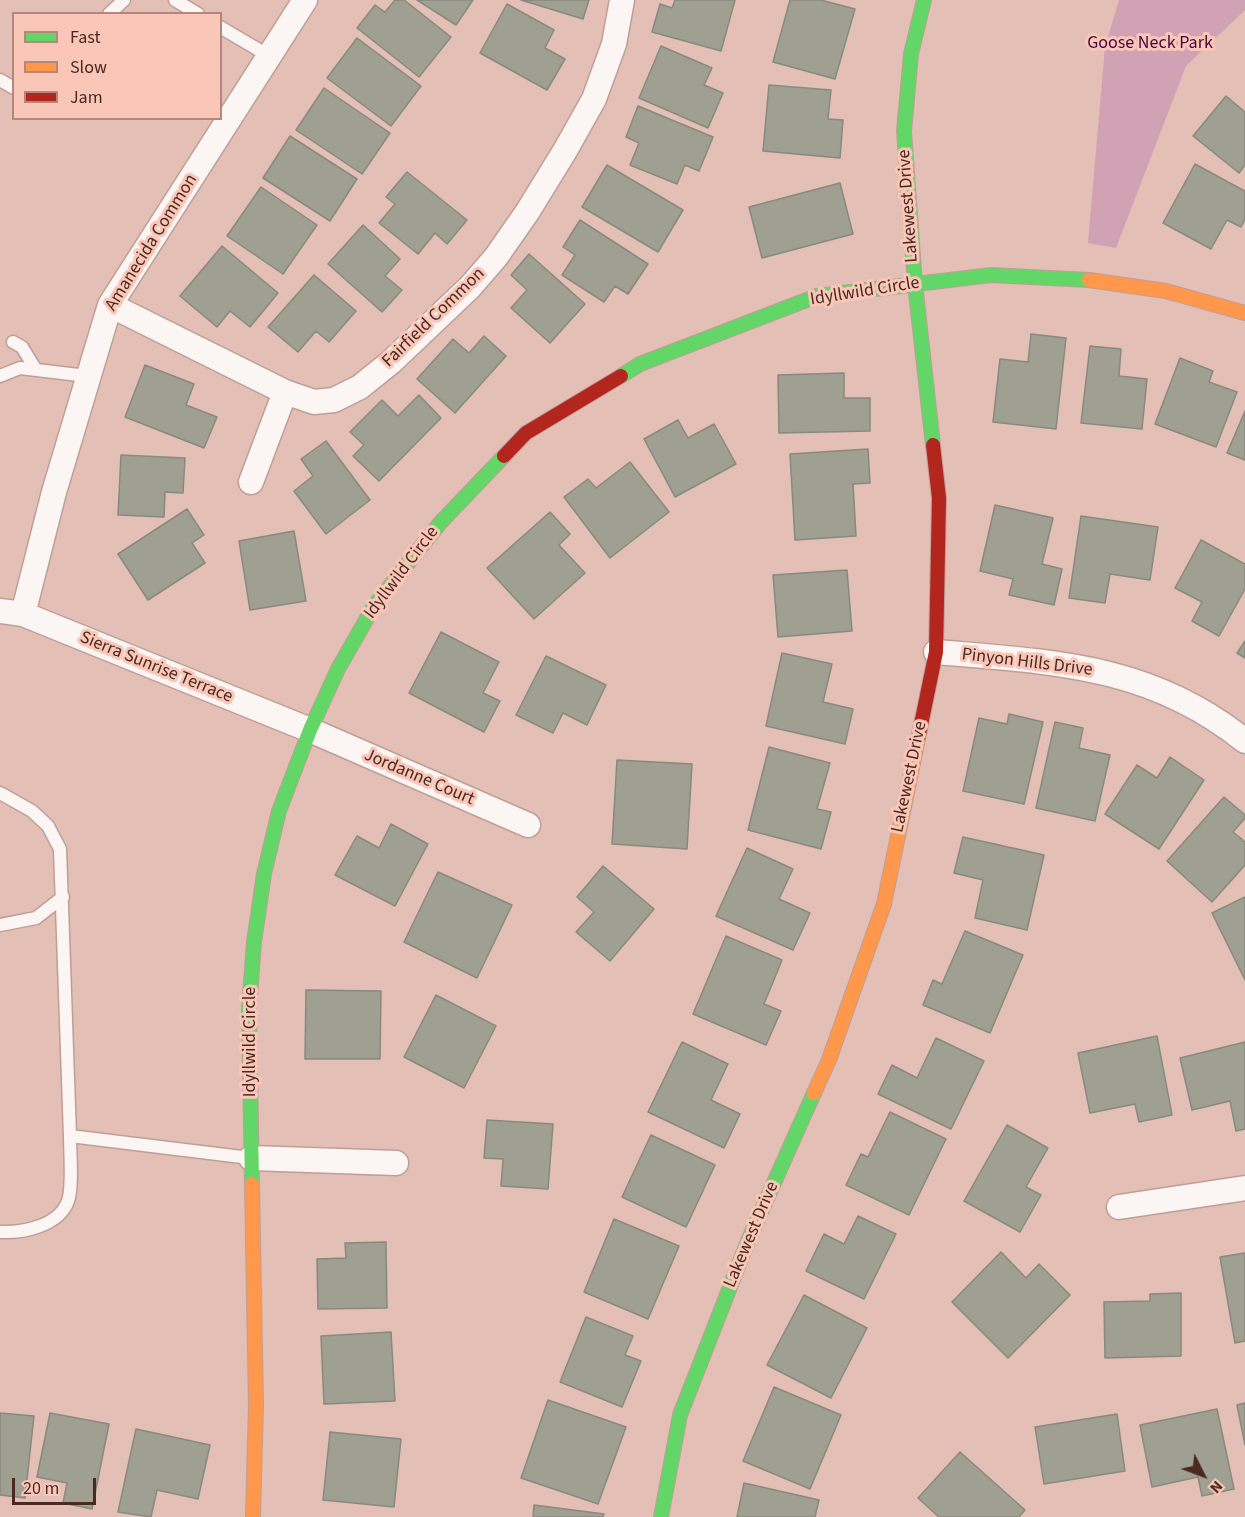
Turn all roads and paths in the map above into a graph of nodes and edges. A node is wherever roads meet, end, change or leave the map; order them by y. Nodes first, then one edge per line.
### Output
1 (124, 0) edge
2 (175, 0) edge
3 (305, 0) edge
4 (622, 0) edge
5 (924, 0) edge
6 (111, 12) edge
7 (195, 12) edge
8 (222, 28) edge
9 (269, 56) junction
10 (915, 284) junction
11 (110, 305) junction
12 (1245, 313) edge
13 (13, 342) dead end
14 (36, 370) junction
15 (0, 376) edge
16 (87, 376) junction
17 (285, 392) junction
18 (251, 482) dead end
19 (12, 613) edge
20 (936, 652) junction
21 (310, 730) junction
22 (1245, 741) edge
23 (0, 793) edge
24 (528, 825) dead end
25 (63, 897) junction
26 (0, 925) edge
27 (70, 1136) junction
28 (251, 1158) junction
29 (396, 1163) dead end
30 (1245, 1188) edge
31 (1119, 1207) dead end
32 (0, 1232) edge
33 (253, 1517) edge
34 (661, 1517) edge

1 - 6 lane
2 - 7 lane
3 - 9 street, Amanecida Common
4 - 17 street, Fairfield Common
5 - 10 street, Lakewest Drive
8 - 9 lane
9 - 11 street, Amanecida Common
10 - 12 street, Idyllwild Circle
10 - 20 street, Lakewest Drive
10 - 21 street, Idyllwild Circle
11 - 16 street, Amanecida Common
11 - 17 street, Fairfield Common
13 - 14 lane
14 - 15 lane
14 - 16 lane
16 - 19 street, Amanecida Common
17 - 18 street
19 - 21 street, Sierra Sunrise Terrace
20 - 22 street, Pinyon Hills Drive
20 - 34 street, Lakewest Drive
21 - 24 street, Jordanne Court
21 - 28 street, Idyllwild Circle
23 - 25 lane
25 - 26 lane
25 - 27 lane
27 - 28 lane
27 - 32 lane
28 - 29 street
28 - 33 street, Idyllwild Circle
30 - 31 street

